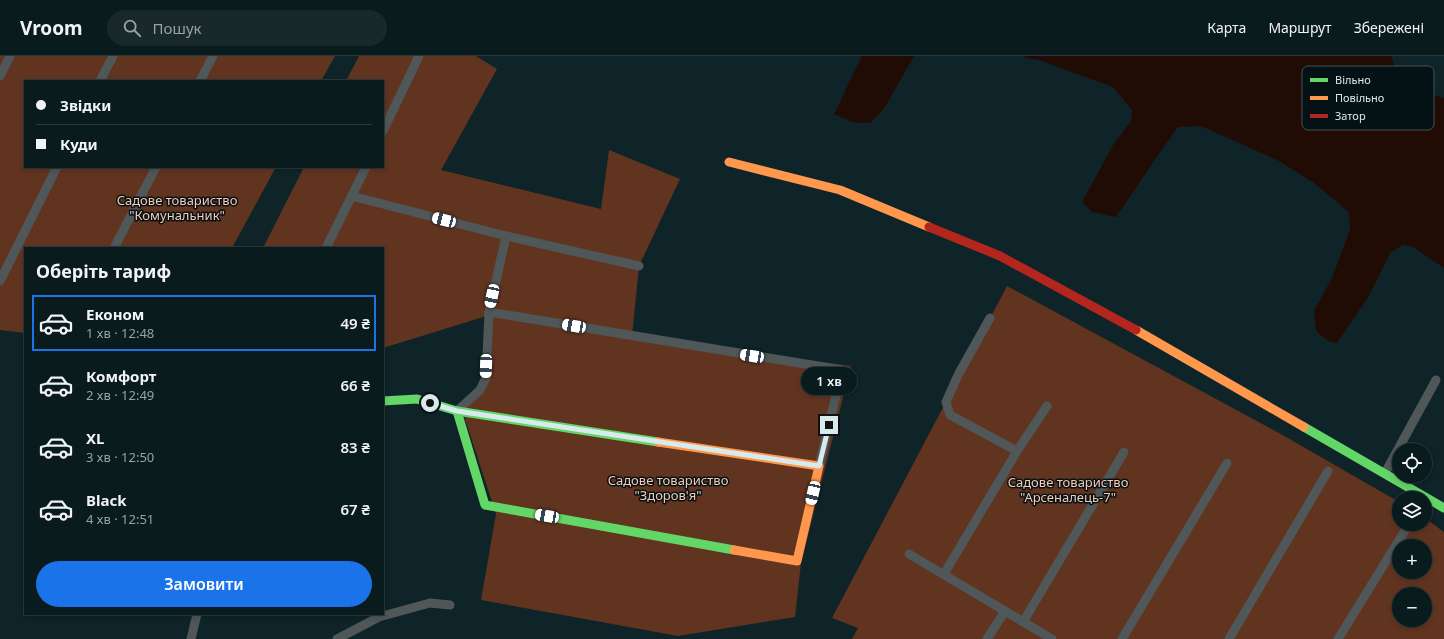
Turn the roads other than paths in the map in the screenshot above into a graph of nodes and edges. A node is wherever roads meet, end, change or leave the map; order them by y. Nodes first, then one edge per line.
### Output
1 (10, 56) edge
2 (113, 56) edge
3 (213, 56) edge
4 (419, 56) edge
5 (0, 76) edge
6 (101, 80) edge
7 (201, 80) edge
8 (384, 129) edge
9 (729, 162) dead end
10 (56, 168) edge
11 (155, 168) edge
12 (366, 168) edge
13 (352, 196) junction
14 (506, 236) junction
15 (115, 247) edge
16 (326, 247) edge
17 (639, 266) dead end
18 (0, 281) edge
19 (489, 312) junction
20 (990, 318) dead end
21 (1436, 380) dead end
22 (384, 401) edge
23 (1047, 406) dead end
24 (457, 411) junction
25 (1017, 451) junction
26 (1124, 452) dead end
27 (1227, 463) dead end
28 (819, 466) junction
29 (1328, 471) dead end
30 (1385, 473) junction
31 (1444, 508) edge
32 (1404, 531) edge
33 (909, 554) dead end
34 (944, 574) junction
35 (450, 605) dead end
36 (1005, 611) junction
37 (197, 615) edge
38 (1023, 622) junction
39 (191, 639) edge
40 (337, 639) edge
41 (987, 639) edge
42 (1052, 639) edge
43 (1122, 639) edge
44 (1229, 639) edge
45 (1338, 639) edge

1 - 5 street
2 - 6 street
3 - 7 street
4 - 8 street
9 - 30 street
10 - 18 street
11 - 15 street
12 - 13 street
13 - 14 street
13 - 16 street
14 - 17 street
14 - 19 street
19 - 24 street
19 - 28 street
20 - 25 street
21 - 30 street
22 - 24 street
23 - 25 street
24 - 28 street
24 - 28 street
25 - 34 street
26 - 38 street
27 - 43 street
29 - 44 street
30 - 31 street
32 - 45 street
33 - 34 street
34 - 36 street
35 - 40 street
36 - 38 street
36 - 41 street
37 - 39 street
38 - 42 street

